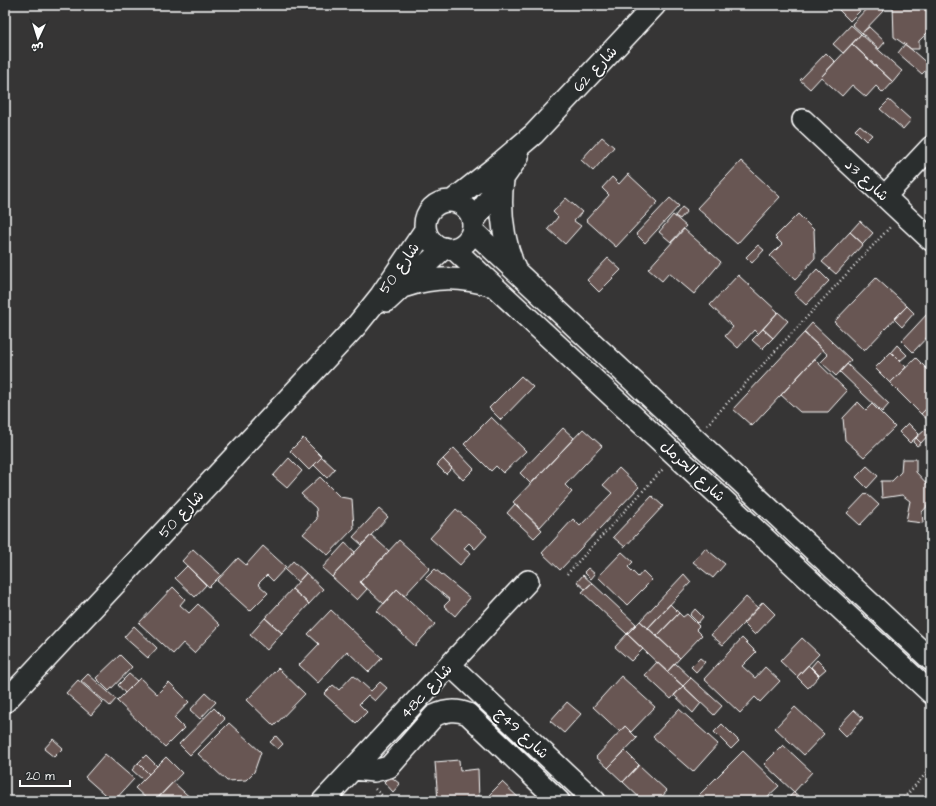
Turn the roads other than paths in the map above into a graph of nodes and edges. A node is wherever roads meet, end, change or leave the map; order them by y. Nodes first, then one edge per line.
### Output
1 (655, 5) edge
2 (803, 120) dead end
3 (534, 134) junction
4 (931, 147) edge
5 (503, 180) junction
6 (885, 196) junction
7 (452, 200) junction
8 (473, 227) junction
9 (425, 230) junction
10 (931, 240) edge
11 (449, 248) junction
12 (517, 273) junction
13 (403, 287) junction
14 (495, 287) junction
15 (357, 325) junction
16 (528, 581) dead end
17 (931, 660) edge
18 (450, 665) junction
19 (931, 693) edge
20 (5, 702) edge
21 (353, 769) junction
22 (323, 801) edge
23 (559, 801) edge
24 (595, 801) edge

1 - 3 street, شارع 62
2 - 6 street, شارع 3د
3 - 5 street, شارع 62
3 - 7 street, شارع 62
4 - 6 street
5 - 8 street, شارع 62
5 - 12 street
6 - 10 street, شارع 3د
7 - 8 street
7 - 9 street
8 - 11 street
8 - 12 street, شارع الحرمل
9 - 11 street
9 - 15 street, شارع 50
11 - 13 street, شارع 50
11 - 14 street, شارع الحرمل
12 - 17 street, شارع الحرمل
13 - 14 street
13 - 15 street, شارع 50
14 - 19 street, شارع الحرمل
15 - 20 street, شارع 50
16 - 18 street, 48c شارع
18 - 21 street, 48c شارع
18 - 24 street, شارع 49ج
21 - 22 street, 48c شارع
21 - 23 street

